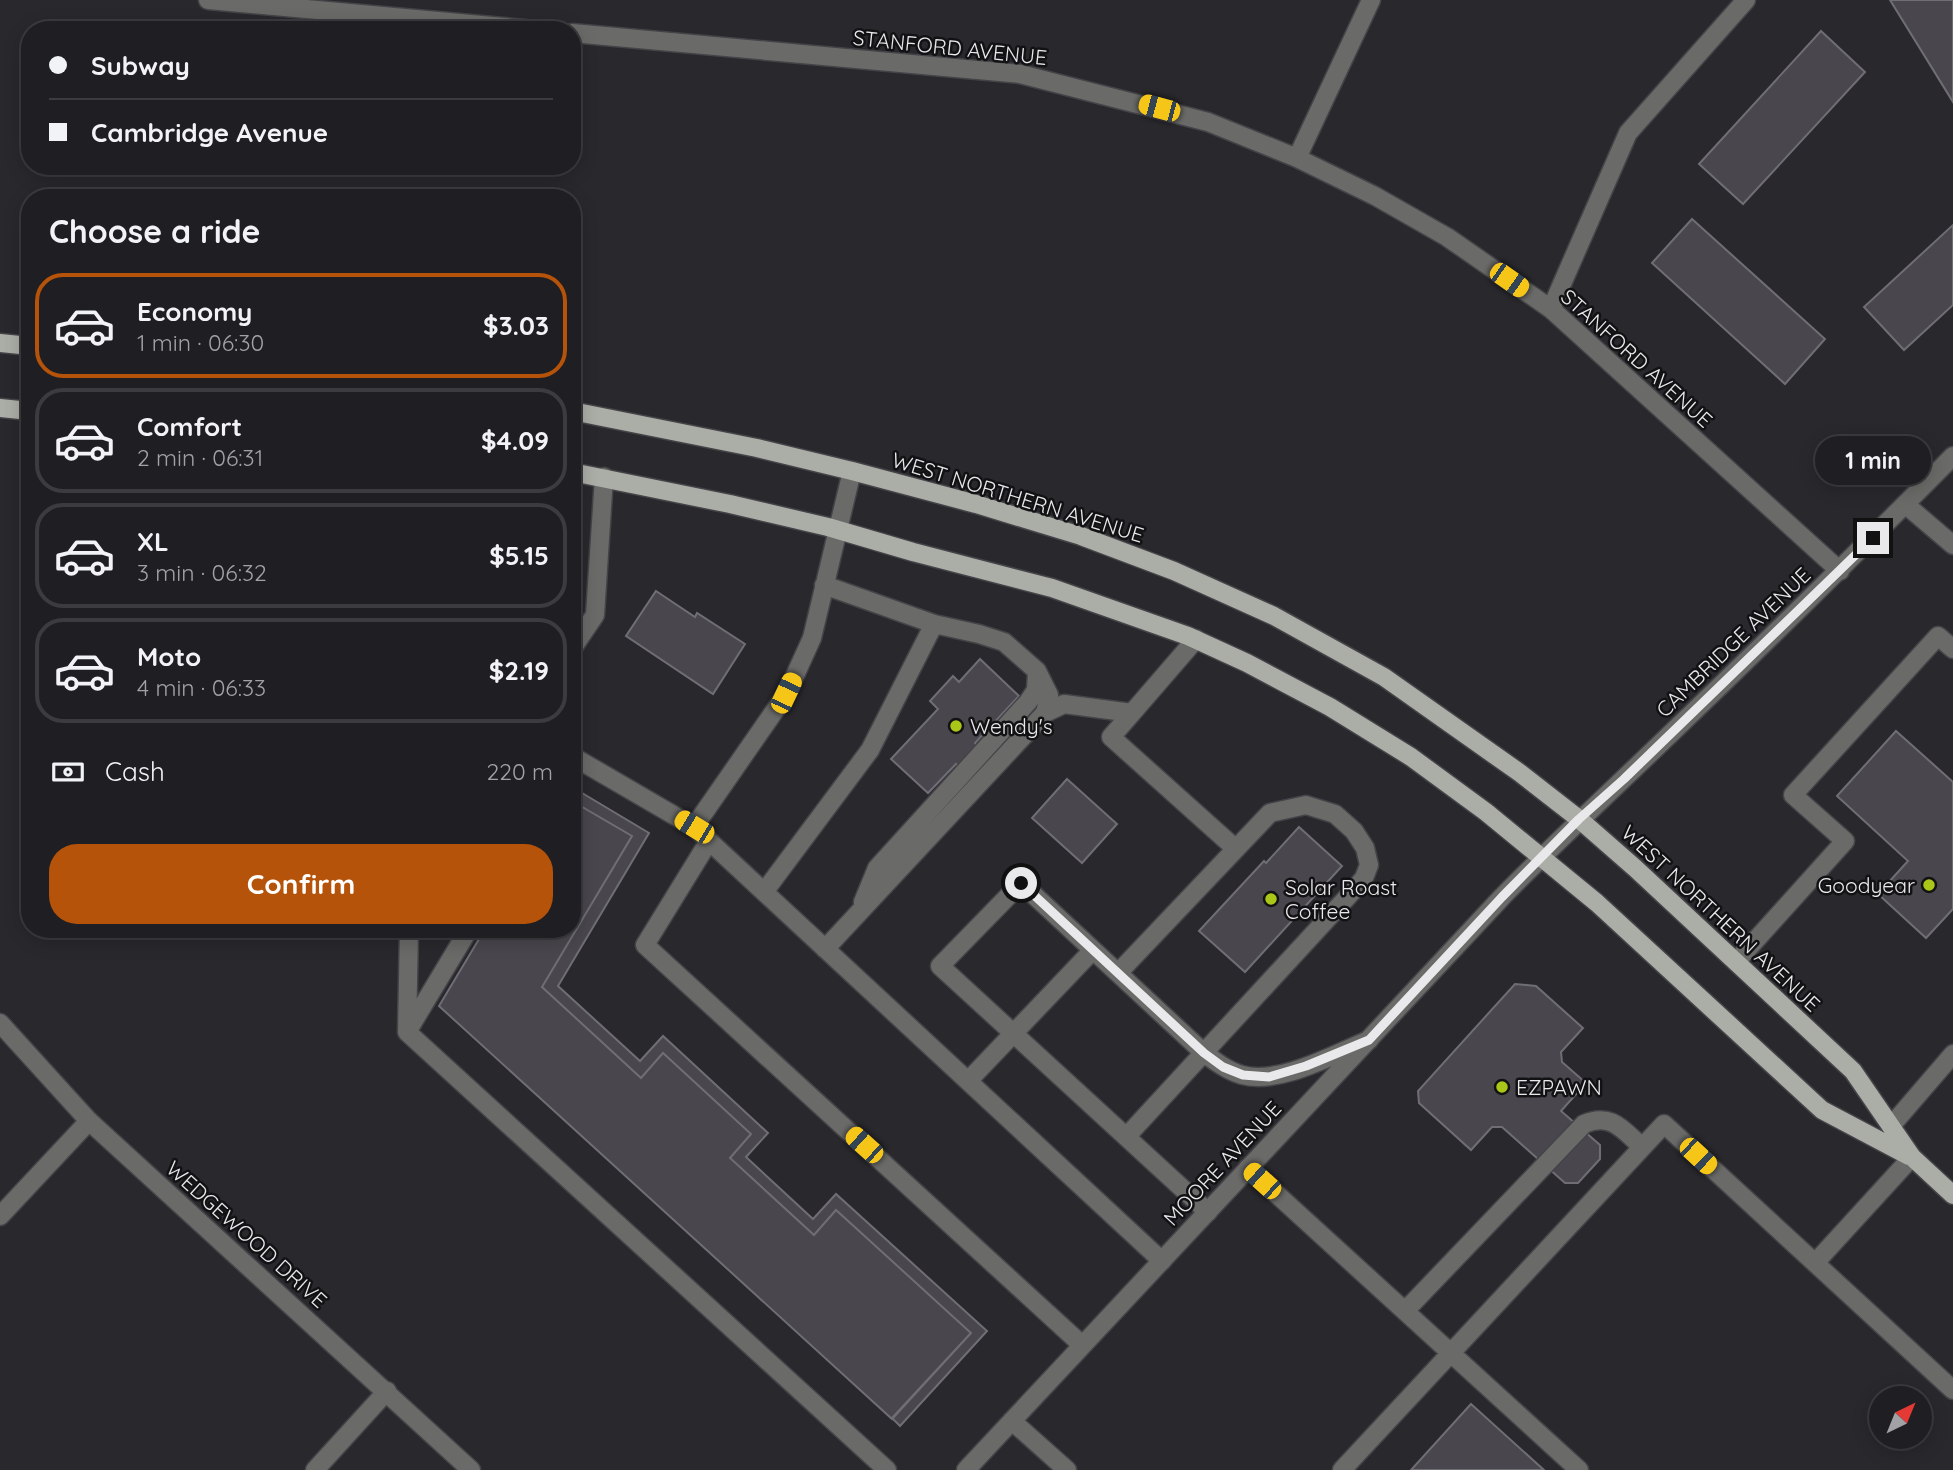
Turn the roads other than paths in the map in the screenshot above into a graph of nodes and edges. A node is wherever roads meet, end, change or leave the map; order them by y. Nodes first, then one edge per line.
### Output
1 (208, 0) edge
2 (1371, 0) edge
3 (1746, 0) edge
4 (438, 21) edge
5 (581, 34) edge
6 (1297, 158) junction
7 (1551, 309) junction
8 (0, 343) edge
9 (21, 345) edge
10 (0, 408) edge
11 (21, 410) edge
12 (581, 413) edge
13 (1953, 456) edge
14 (852, 471) junction
15 (581, 473) edge
16 (604, 477) junction
17 (1906, 505) junction
18 (836, 530) junction
19 (1953, 545) edge
20 (1839, 571) junction
21 (824, 585) junction
22 (934, 624) junction
23 (581, 635) edge
24 (1196, 639) junction
25 (1953, 649) edge
26 (1037, 671) junction
27 (1045, 713) junction
28 (1132, 713) junction
29 (581, 760) edge
30 (1579, 819) junction
31 (694, 827) junction
32 (709, 841) junction
33 (1236, 849) junction
34 (1541, 857) junction
35 (764, 892) junction
36 (860, 912) junction
37 (409, 938) edge
38 (464, 938) edge
39 (825, 949) junction
40 (1093, 950) junction
41 (1736, 962) junction
42 (1118, 973) junction
43 (0, 1023) edge
44 (407, 1032) junction
45 (1014, 1033) junction
46 (1369, 1040) junction
47 (1204, 1053) junction
48 (1953, 1055) edge
49 (968, 1081) junction
50 (89, 1121) junction
51 (1891, 1126) junction
52 (1127, 1136) junction
53 (1642, 1147) junction
54 (1912, 1157) junction
55 (1248, 1168) junction
56 (1953, 1195) edge
57 (1208, 1212) junction
58 (0, 1216) edge
59 (1162, 1261) junction
60 (1815, 1263) junction
61 (1405, 1311) junction
62 (1082, 1345) junction
63 (1451, 1353) junction
64 (387, 1391) junction
65 (1953, 1391) edge
66 (1012, 1421) junction
67 (315, 1470) edge
68 (471, 1470) edge
69 (887, 1470) edge
70 (966, 1470) edge
71 (1067, 1470) edge
72 (1342, 1470) edge
73 (1579, 1470) edge

1 - 4 street
2 - 6 street
3 - 7 street
5 - 6 street, STANFORD AVENUE
6 - 7 street, STANFORD AVENUE
7 - 20 street, STANFORD AVENUE
8 - 9 main road
10 - 11 main road
12 - 14 main road, WEST NORTHERN AVENUE
13 - 17 street, CAMBRIDGE AVENUE
14 - 18 street
14 - 30 main road, WEST NORTHERN AVENUE
15 - 16 main road, WEST NORTHERN AVENUE
16 - 18 main road, WEST NORTHERN AVENUE
16 - 23 street
17 - 19 street
17 - 20 street, CAMBRIDGE AVENUE
18 - 21 street
18 - 24 main road, WEST NORTHERN AVENUE
20 - 30 street, CAMBRIDGE AVENUE
21 - 22 street
21 - 31 street
22 - 26 street
22 - 35 street
24 - 28 street
24 - 34 main road, WEST NORTHERN AVENUE
25 - 41 street
26 - 27 street
26 - 36 street
27 - 28 street
27 - 36 street
28 - 33 street
29 - 31 street
30 - 34 street, CAMBRIDGE AVENUE
30 - 41 main road, WEST NORTHERN AVENUE
31 - 32 street
32 - 35 street
32 - 62 street
33 - 42 street
33 - 47 street
34 - 46 street, MOORE AVENUE
34 - 54 main road, WEST NORTHERN AVENUE
35 - 39 street
36 - 39 street
37 - 44 street
38 - 44 street
39 - 49 street
40 - 42 street
40 - 45 street
40 - 45 street
41 - 51 main road, WEST NORTHERN AVENUE
42 - 47 street
43 - 50 street, WEDGEWOOD DRIVE
44 - 69 street
45 - 49 street
45 - 52 street
46 - 47 street
46 - 55 street, MOORE AVENUE
47 - 52 street
48 - 51 street
49 - 59 street
50 - 58 street
50 - 64 street, WEDGEWOOD DRIVE
51 - 54 main road, WEST NORTHERN AVENUE
52 - 57 street
53 - 60 street
53 - 61 street
53 - 63 street
54 - 56 main road, WEST NORTHERN AVENUE
54 - 60 street
55 - 57 street, MOORE AVENUE
55 - 61 street
57 - 59 street, MOORE AVENUE
59 - 62 street, MOORE AVENUE
60 - 65 street
61 - 63 street
62 - 66 street, MOORE AVENUE
63 - 72 street
63 - 73 street
64 - 67 street
64 - 68 street, WEDGEWOOD DRIVE
66 - 70 street, MOORE AVENUE
66 - 71 street

